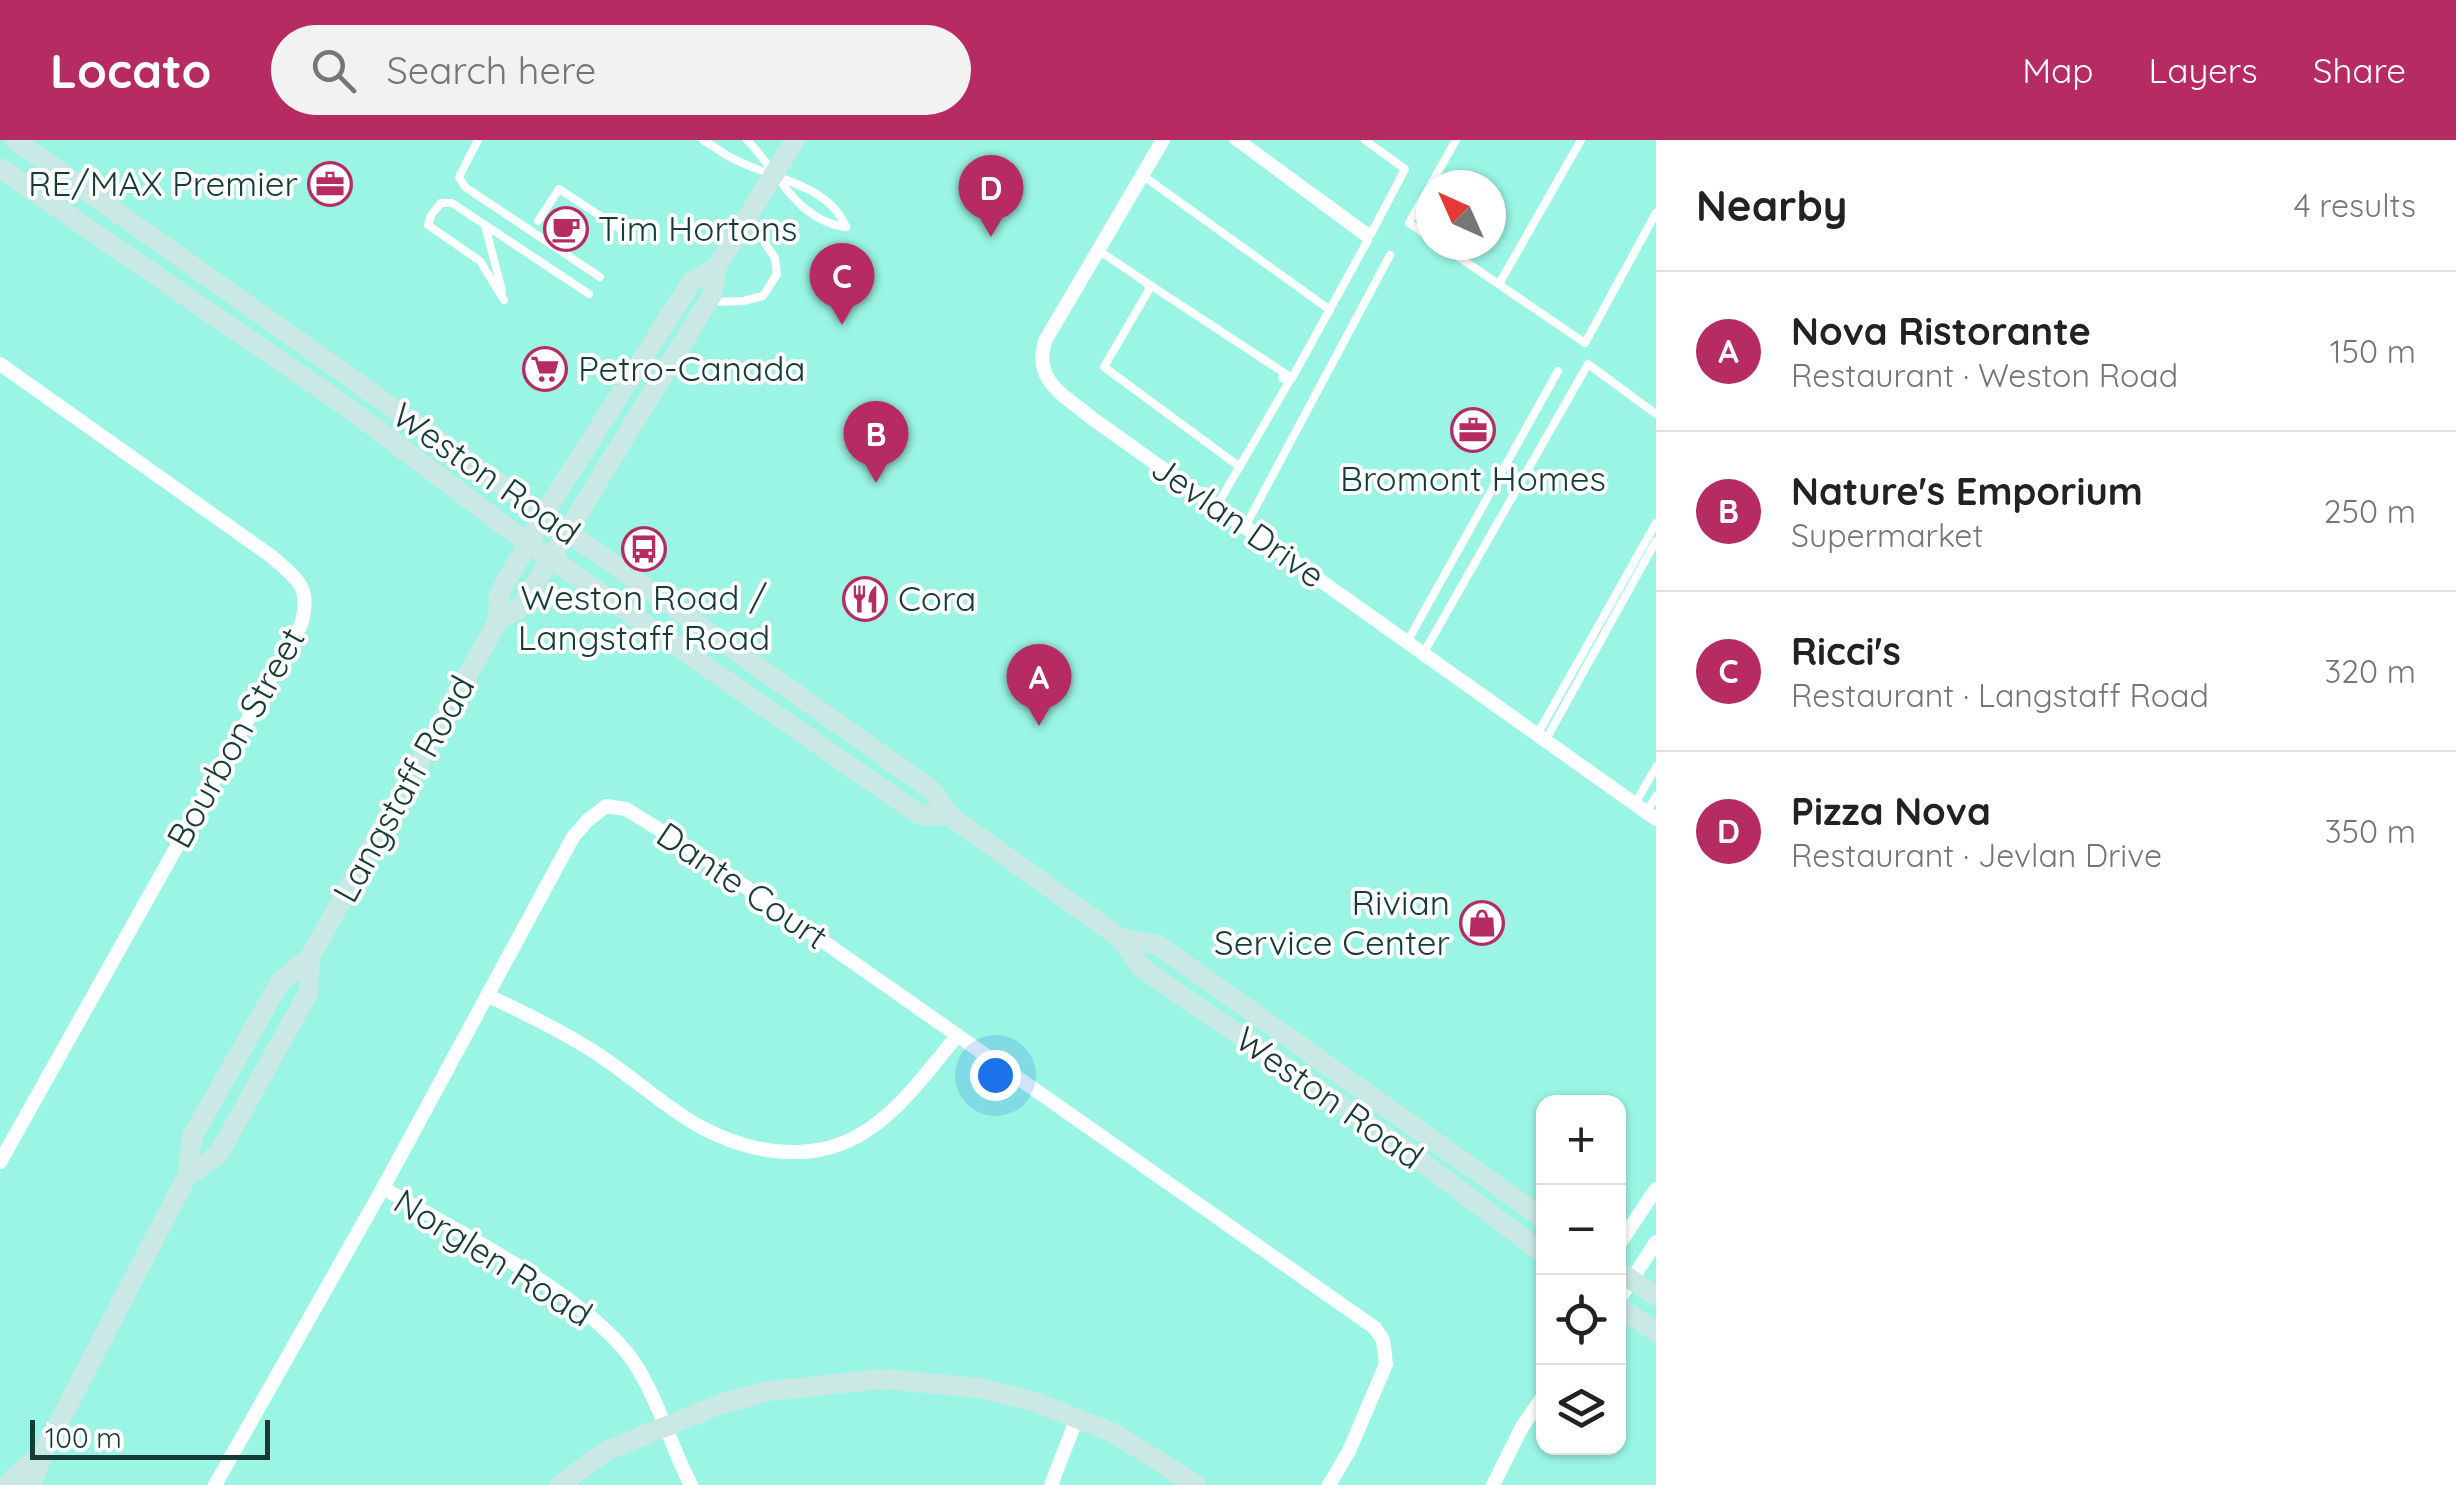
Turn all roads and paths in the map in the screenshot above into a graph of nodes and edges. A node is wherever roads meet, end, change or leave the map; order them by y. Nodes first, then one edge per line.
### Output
1 (15, 140) edge
2 (478, 140) edge
3 (703, 140) edge
4 (747, 140) edge
5 (795, 140) edge
6 (1163, 140) edge
7 (1233, 140) edge
8 (1242, 140) edge
9 (1365, 140) edge
10 (1456, 140) edge
11 (1581, 140) edge
12 (0, 168) edge
13 (1439, 170) edge
14 (774, 174) junction
15 (1142, 175) junction
16 (1656, 212) edge
17 (748, 216) junction
18 (538, 221) dead end
19 (484, 224) junction
20 (628, 234) dead end
21 (1098, 250) junction
22 (1390, 255) dead end
23 (1463, 260) edge
24 (716, 268) junction
25 (600, 277) dead end
26 (1499, 284) junction
27 (1147, 285) junction
28 (589, 294) dead end
29 (707, 302) junction
30 (1330, 310) junction
31 (0, 364) edge
32 (1558, 371) dead end
33 (1656, 414) edge
34 (1240, 467) junction
35 (1216, 507) junction
36 (544, 514) junction
37 (1656, 523) edge
38 (1245, 527) junction
39 (567, 530) junction
40 (1656, 541) edge
41 (528, 542) junction
42 (550, 558) junction
43 (498, 622) junction
44 (1407, 642) junction
45 (1424, 654) junction
46 (1541, 738) junction
47 (1656, 767) edge
48 (1656, 796) edge
49 (1646, 812) edge
50 (950, 816) junction
51 (1120, 938) junction
52 (310, 957) junction
53 (488, 996) junction
54 (958, 1035) junction
55 (0, 1162) edge
56 (187, 1176) junction
57 (382, 1188) junction
58 (1656, 1188) edge
59 (1536, 1213) edge
60 (1626, 1234) edge
61 (1656, 1242) edge
62 (1536, 1248) edge
63 (1626, 1275) edge
64 (1656, 1296) edge
65 (1626, 1310) edge
66 (1656, 1332) edge
67 (1536, 1403) edge
68 (1077, 1418) junction
69 (665, 1428) junction
70 (45, 1449) junction
71 (8, 1485) edge
72 (31, 1485) edge
73 (216, 1485) edge
74 (560, 1485) edge
75 (691, 1485) edge
76 (1051, 1485) edge
77 (1196, 1485) edge
78 (1328, 1485) edge
79 (1493, 1485) edge

1 - 36 main road, Weston Road
2 - 25 lane
3 - 14 lane
4 - 14 lane
5 - 14 main road, Langstaff Road
6 - 15 street, Jevlan Drive
7 - 30 lane
8 - 9 lane
10 - 13 lane
11 - 26 lane
12 - 41 main road, Weston Road
14 - 14 lane
14 - 17 main road, Langstaff Road
15 - 21 street, Jevlan Drive
15 - 30 lane
16 - 26 lane
17 - 24 main road, Langstaff Road
17 - 29 lane
18 - 20 lane
19 - 19 lane
19 - 28 lane
21 - 27 lane
21 - 35 street, Jevlan Drive
22 - 38 lane
23 - 26 lane
24 - 29 main road, Langstaff Road
24 - 36 main road, Langstaff Road
27 - 30 lane
27 - 34 lane
27 - 34 lane
29 - 39 main road, Langstaff Road
31 - 55 street, Bourbon Street
32 - 44 lane
33 - 45 lane
34 - 35 lane
35 - 38 street, Jevlan Drive
36 - 39 main road, Weston Road
36 - 41 main road, Langstaff Road
37 - 46 lane
38 - 44 street, Jevlan Drive
39 - 42 main road, Langstaff Road
39 - 50 main road, Weston Road
40 - 46 lane
41 - 42 main road, Weston Road
41 - 43 main road, Langstaff Road
42 - 43 main road, Langstaff Road
42 - 50 main road, Weston Road
43 - 52 main road, Langstaff Road
44 - 45 street, Jevlan Drive
45 - 46 street, Jevlan Drive
46 - 49 street, Jevlan Drive
47 - 49 lane
48 - 49 lane
50 - 51 main road, Weston Road
51 - 59 main road, Weston Road
51 - 62 main road, Weston Road
52 - 56 main road, Langstaff Road
52 - 56 main road, Langstaff Road
53 - 54 street
53 - 54 street, Dante Court
53 - 57 street, Dante Court
54 - 78 street, Dante Court
56 - 70 main road, Langstaff Road
57 - 69 street, Norglen Road
57 - 73 street, Dante Court
58 - 60 street
61 - 63 street
63 - 64 main road
65 - 66 main road
67 - 79 street
68 - 69 main road
68 - 76 street
68 - 77 main road
69 - 74 main road
69 - 75 street, Norglen Road
70 - 71 main road, Langstaff Road
70 - 72 main road, Langstaff Road

